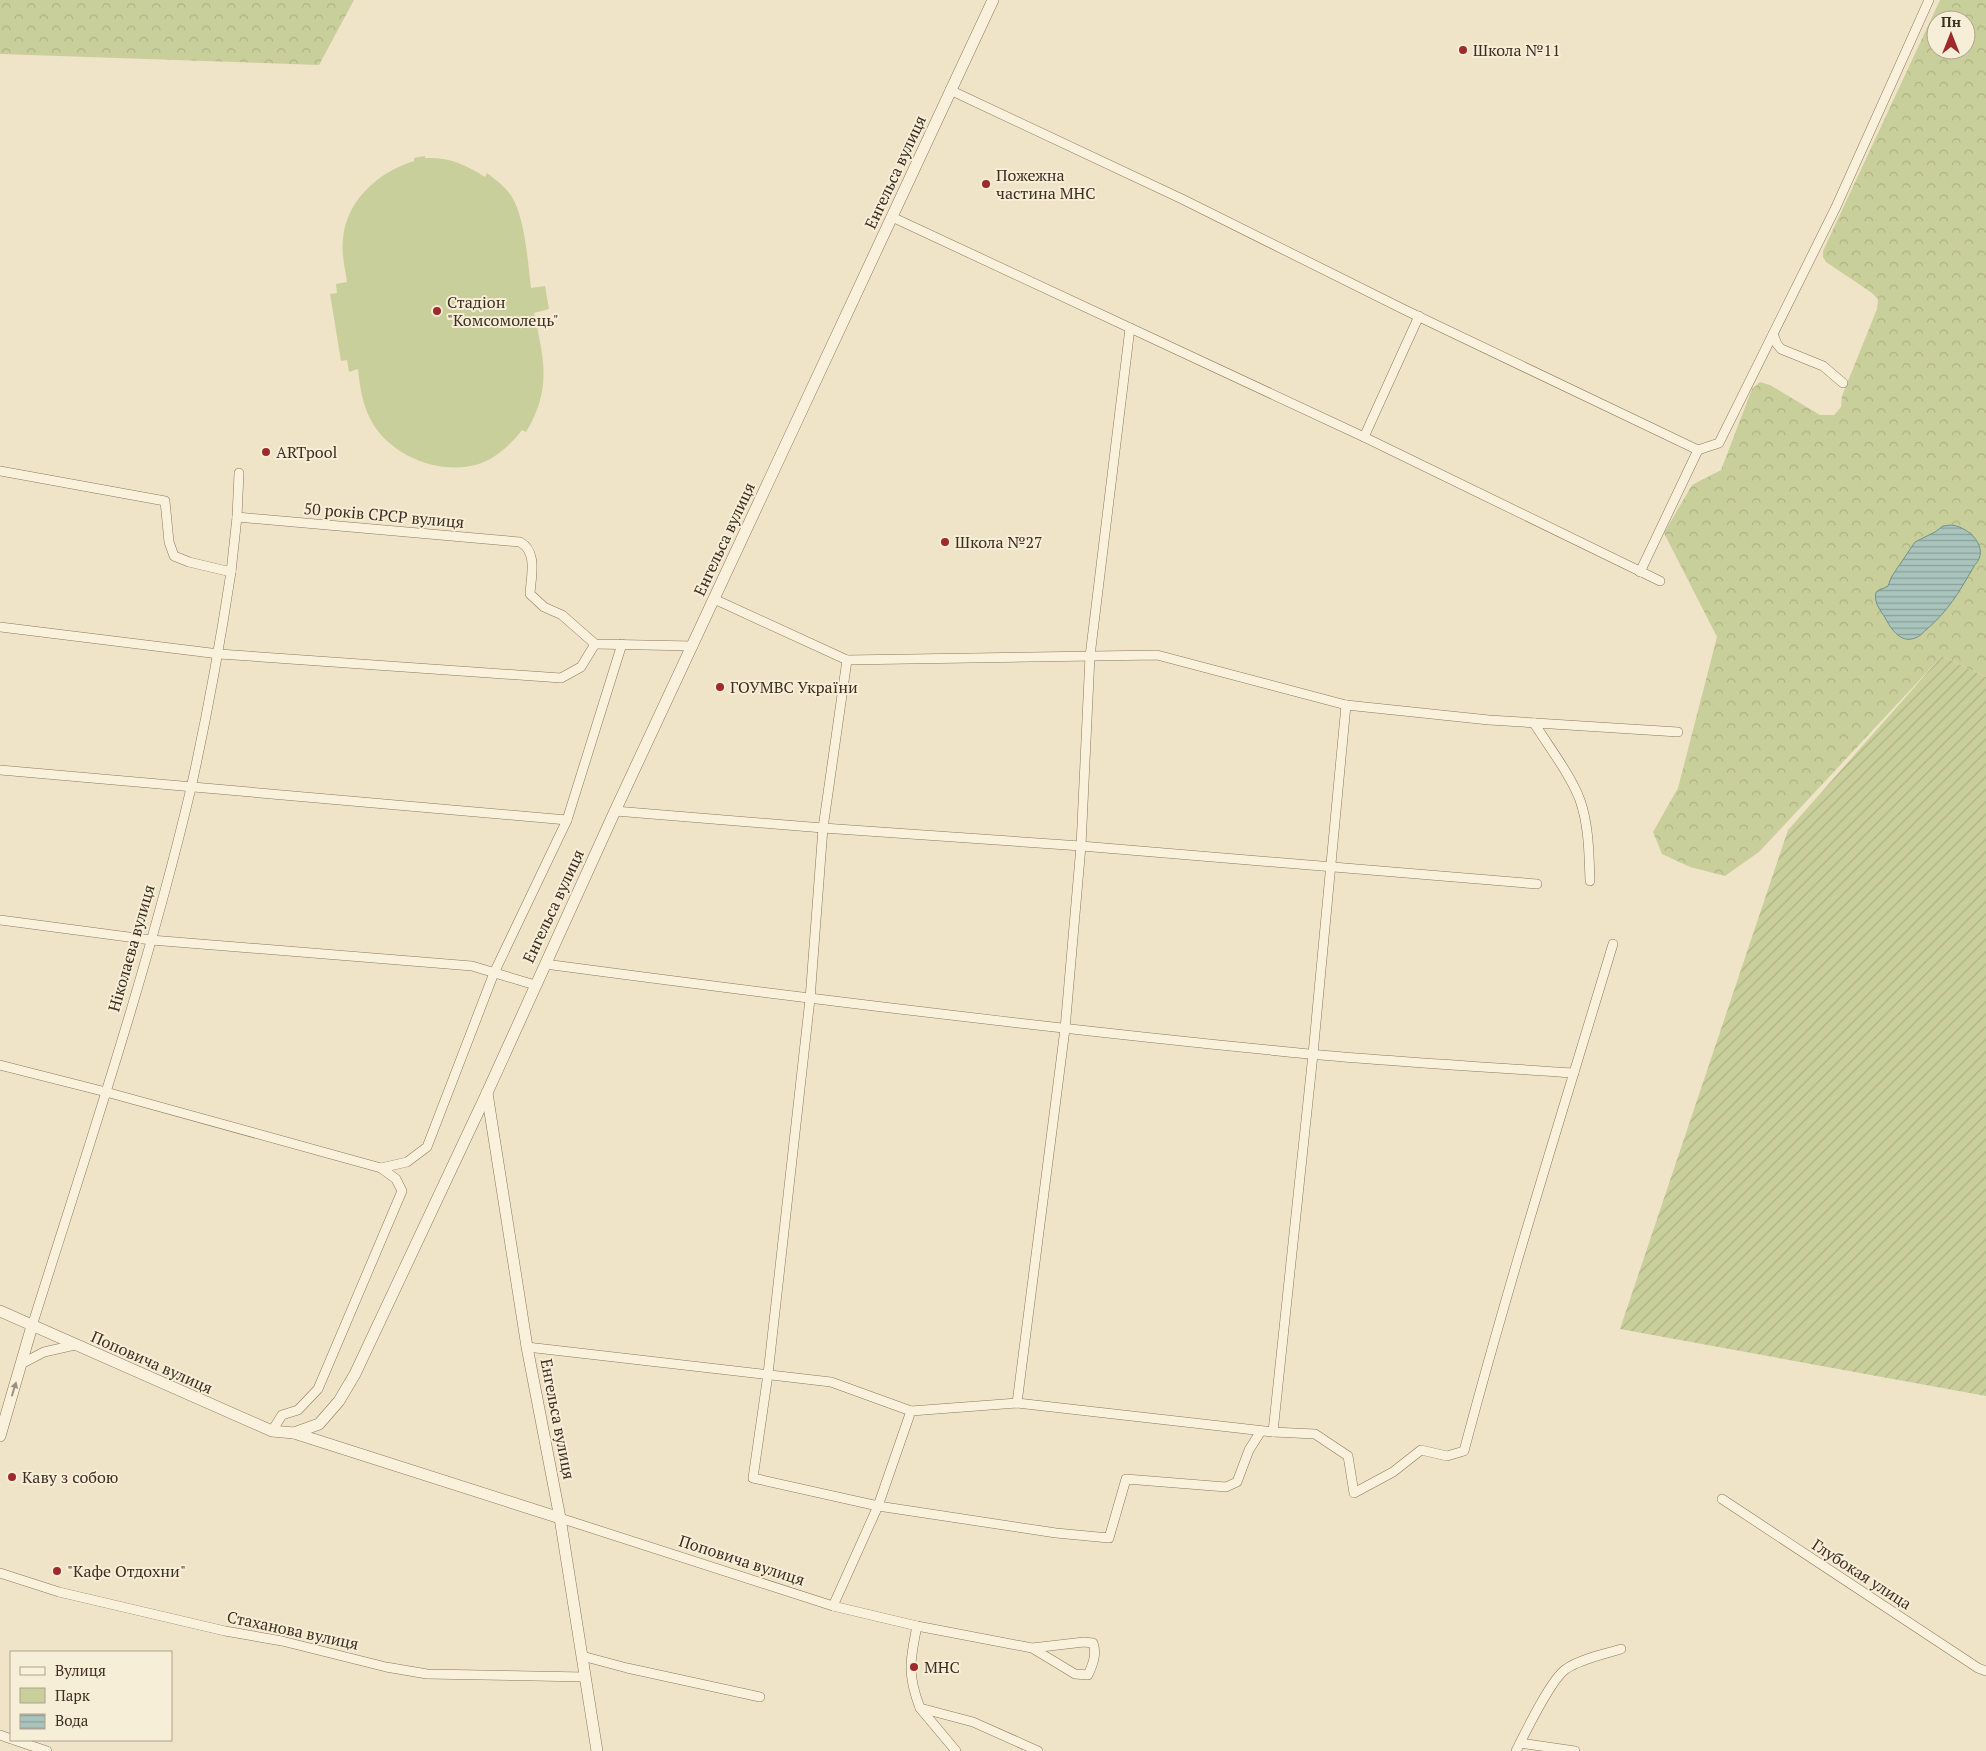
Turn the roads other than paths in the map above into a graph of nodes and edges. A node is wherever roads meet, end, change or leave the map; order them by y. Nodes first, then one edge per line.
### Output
1 (993, 0) edge
2 (1929, 0) edge
3 (950, 90) junction
4 (892, 217) junction
5 (1419, 316) junction
6 (1130, 328) junction
7 (1773, 334) junction
8 (1844, 383) dead end
9 (1364, 436) junction
10 (1698, 450) junction
11 (0, 471) edge
12 (239, 473) dead end
13 (237, 517) junction
14 (231, 572) junction
15 (1640, 572) junction
16 (1660, 581) dead end
17 (714, 599) junction
18 (0, 627) edge
19 (595, 644) junction
20 (622, 644) junction
21 (693, 646) junction
22 (219, 654) junction
23 (1090, 656) junction
24 (846, 660) junction
25 (1346, 705) junction
26 (1534, 723) junction
27 (1678, 732) dead end
28 (0, 770) edge
29 (191, 788) junction
30 (615, 811) junction
31 (567, 820) junction
32 (823, 828) junction
33 (1081, 846) junction
34 (1331, 868) junction
35 (1590, 881) dead end
36 (1537, 884) dead end
37 (0, 920) edge
38 (151, 940) junction
39 (1613, 944) dead end
40 (545, 964) junction
41 (494, 973) junction
42 (535, 985) junction
43 (810, 999) junction
44 (1066, 1029) junction
45 (1313, 1054) junction
46 (0, 1065) edge
47 (1574, 1073) junction
48 (106, 1092) junction
49 (487, 1093) junction
50 (381, 1168) junction
51 (0, 1311) edge
52 (32, 1326) junction
53 (75, 1345) junction
54 (528, 1346) junction
55 (22, 1364) junction
56 (768, 1374) junction
57 (1016, 1403) junction
58 (911, 1411) junction
59 (272, 1431) junction
60 (1261, 1431) junction
61 (1272, 1432) junction
62 (294, 1433) junction
63 (0, 1436) edge
64 (1722, 1499) dead end
65 (878, 1506) junction
66 (560, 1518) junction
67 (0, 1573) edge
68 (833, 1606) junction
69 (917, 1626) junction
70 (1032, 1648) junction
71 (1621, 1649) dead end
72 (582, 1656) junction
73 (1986, 1672) edge
74 (585, 1677) junction
75 (760, 1697) dead end
76 (920, 1708) junction
77 (18, 1741) edge
78 (1518, 1747) edge
79 (46, 1751) edge
80 (597, 1751) edge
81 (956, 1751) edge
82 (1038, 1751) edge
83 (1575, 1751) edge

1 - 3 street, Енгельса вулиця
2 - 7 street
3 - 4 street, Енгельса вулиця
3 - 5 street
4 - 6 street
4 - 17 street, Енгельса вулиця
5 - 9 street
5 - 10 street
6 - 9 street
6 - 23 street
7 - 8 street
7 - 10 street
9 - 15 street
10 - 15 street
11 - 14 street
12 - 13 street, Ніколаєва вулиця
13 - 14 street, Ніколаєва вулиця
13 - 19 street, 50 років СРСР вулиця
14 - 22 street, Ніколаєва вулиця
15 - 16 street
17 - 21 street, Енгельса вулиця
17 - 24 street
18 - 22 street
19 - 20 street
19 - 22 street
20 - 21 street
20 - 31 street
21 - 30 street, Енгельса вулиця
22 - 29 street, Ніколаєва вулиця
23 - 24 street
23 - 25 street
23 - 33 street
24 - 32 street
25 - 26 street
25 - 34 street
26 - 27 street
26 - 35 street
28 - 29 street
29 - 31 street
29 - 38 street, Ніколаєва вулиця
30 - 32 street
30 - 40 street, Енгельса вулиця
31 - 41 street
32 - 33 street
32 - 43 street
33 - 34 street
33 - 44 street
34 - 36 street
34 - 45 street
37 - 38 street
38 - 41 street
38 - 48 street, Ніколаєва вулиця
39 - 47 street
40 - 42 street, Енгельса вулиця
40 - 43 street
41 - 42 street
41 - 50 street
42 - 49 street, Енгельса вулиця
43 - 44 street
43 - 56 street
44 - 45 street
44 - 57 street
45 - 47 street
45 - 61 street
46 - 48 street
47 - 61 street
48 - 50 street
48 - 52 street, Ніколаєва вулиця
49 - 54 street, Енгельса вулиця
49 - 62 street, Енгельса вулиця
50 - 59 street
51 - 52 street, Поповича вулиця
52 - 53 street, Поповича вулиця
52 - 55 street, Ніколаєва вулиця
53 - 55 street
53 - 59 street, Поповича вулиця
54 - 56 street
54 - 66 street, Енгельса вулиця
63 -> 55 street, Ніколаєва вулиця
56 - 58 street
56 - 65 street
57 - 58 street
57 - 60 street
58 - 65 street
59 - 62 street, Поповича вулиця
60 - 61 street
60 - 65 street
62 - 66 street
64 - 73 street, Глубокая улица
65 - 68 street
66 - 68 street, Поповича вулиця
66 - 72 street, Енгельса вулиця
67 - 74 street, Стаханова вулиця
68 - 69 street, Поповича вулиця
69 - 70 street, Поповича вулиця
69 - 76 street
70 - 70 street, Поповича вулиця
71 - 78 street
72 - 74 street, Енгельса вулиця
72 - 75 street
74 - 80 street, Енгельса вулиця
76 - 81 street
76 - 82 street
77 - 79 street
78 - 83 street

